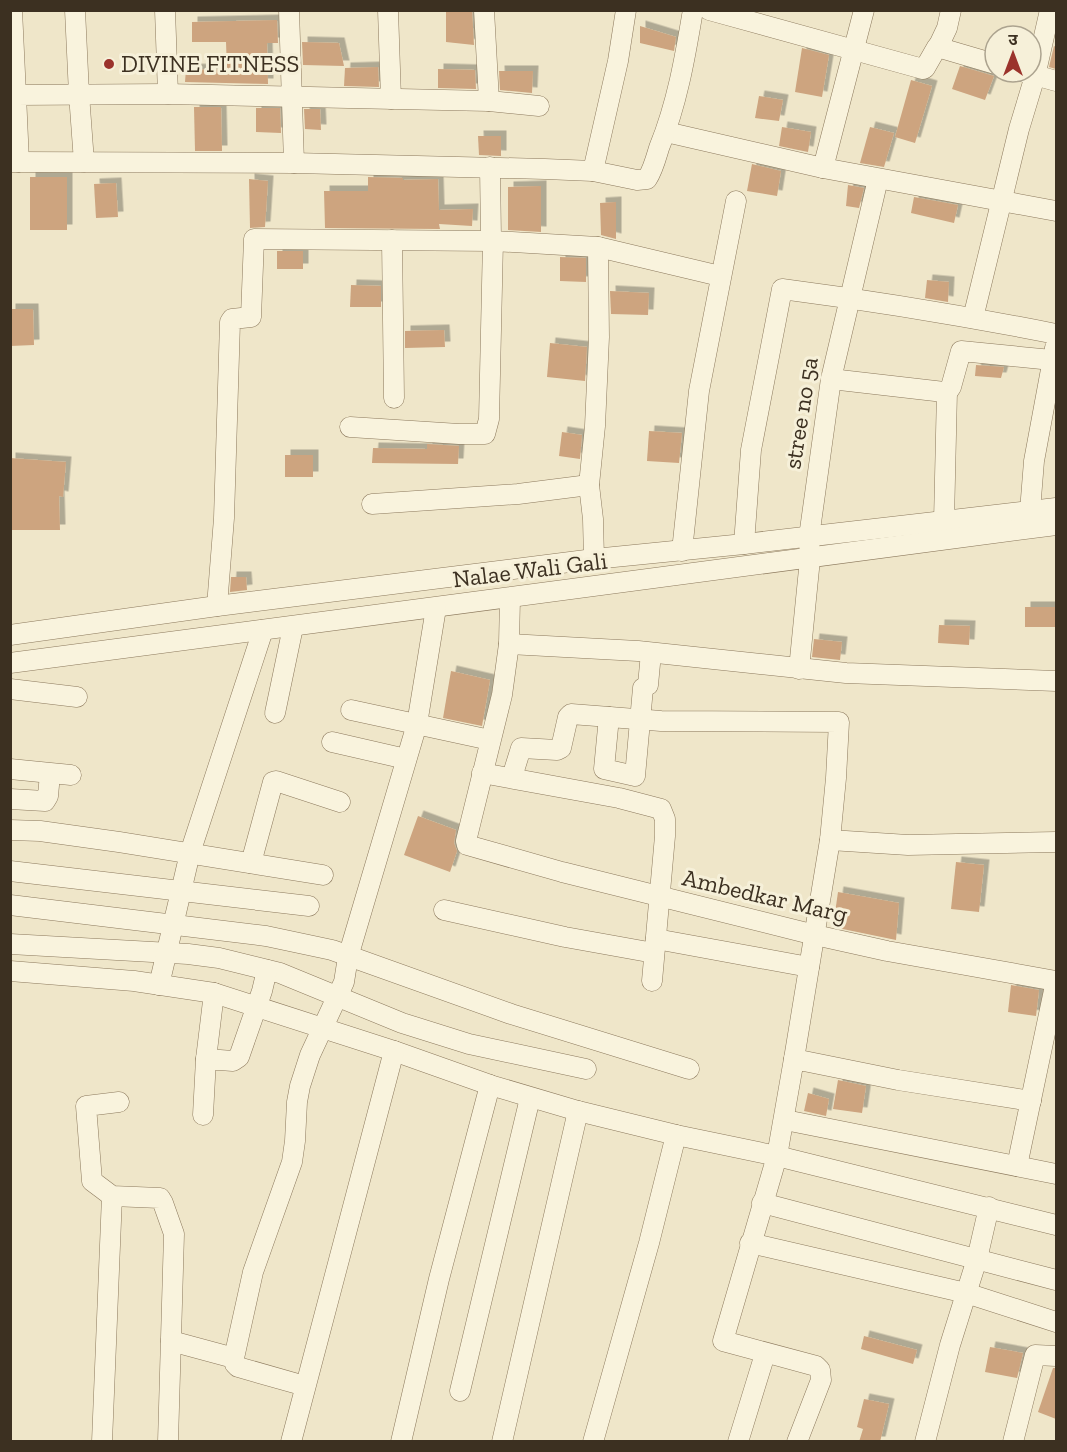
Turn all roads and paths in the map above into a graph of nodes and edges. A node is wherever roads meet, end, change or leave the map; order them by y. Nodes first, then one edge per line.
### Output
1 (12, 10) edge
2 (75, 10) edge
3 (165, 10) edge
4 (289, 10) edge
5 (388, 10) edge
6 (484, 10) edge
7 (626, 10) edge
8 (693, 10) edge
9 (709, 10) edge
10 (864, 10) edge
11 (951, 10) edge
12 (1050, 10) edge
13 (1043, 31) edge
14 (938, 47) junction
15 (852, 51) junction
16 (983, 60) edge
17 (1027, 84) edge
18 (79, 94) junction
19 (168, 94) junction
20 (16, 95) junction
21 (291, 97) junction
22 (391, 99) junction
23 (489, 101) junction
24 (539, 106) dead end
25 (666, 132) junction
26 (15, 162) edge
27 (84, 162) junction
28 (294, 163) junction
29 (490, 167) junction
30 (823, 168) junction
31 (593, 171) junction
32 (878, 179) junction
33 (736, 201) dead end
34 (1002, 202) junction
35 (1056, 211) edge
36 (392, 240) junction
37 (493, 241) junction
38 (598, 247) junction
39 (720, 276) junction
40 (849, 297) junction
41 (973, 318) junction
42 (1056, 334) edge
43 (1056, 339) edge
44 (1052, 360) junction
45 (831, 379) junction
46 (946, 391) junction
47 (394, 398) dead end
48 (350, 427) dead end
49 (589, 485) junction
50 (372, 504) dead end
51 (1056, 508) edge
52 (1030, 511) junction
53 (944, 521) junction
54 (1056, 525) edge
55 (809, 537) junction
56 (744, 544) junction
57 (681, 551) junction
58 (594, 559) junction
59 (810, 559) junction
60 (510, 598) junction
61 (217, 606) junction
62 (436, 608) junction
63 (293, 627) junction
64 (263, 630) junction
65 (10, 635) edge
66 (509, 644) junction
67 (651, 653) junction
68 (10, 663) edge
69 (799, 669) junction
70 (1056, 681) edge
71 (10, 690) edge
72 (77, 697) dead end
73 (351, 710) dead end
74 (275, 713) dead end
75 (609, 717) junction
76 (640, 719) junction
77 (417, 724) junction
78 (490, 740) junction
79 (332, 742) dead end
80 (406, 759) junction
81 (10, 769) edge
82 (482, 773) junction
83 (50, 774) junction
84 (71, 775) dead end
85 (512, 777) junction
86 (10, 799) edge
87 (340, 802) dead end
88 (10, 830) edge
89 (830, 840) junction
90 (1056, 842) edge
91 (190, 853) junction
92 (251, 863) junction
93 (10, 871) edge
94 (323, 874) dead end
95 (181, 891) junction
96 (659, 897) junction
97 (10, 905) edge
98 (309, 906) dead end
99 (444, 910) dead end
100 (173, 925) junction
101 (814, 935) junction
102 (10, 944) edge
103 (655, 946) junction
104 (166, 953) junction
105 (348, 957) junction
106 (809, 967) junction
107 (267, 970) junction
108 (10, 971) edge
109 (652, 981) dead end
110 (1056, 981) edge
111 (159, 985) junction
112 (214, 993) junction
113 (337, 996) junction
114 (256, 1008) junction
115 (323, 1029) junction
116 (394, 1051) junction
117 (206, 1059) junction
118 (794, 1059) junction
119 (586, 1070) dead end
120 (689, 1070) dead end
121 (490, 1085) junction
122 (530, 1098) junction
123 (1031, 1101) junction
124 (119, 1102) dead end
125 (578, 1111) junction
126 (202, 1115) dead end
127 (785, 1120) junction
128 (676, 1135) junction
129 (777, 1156) junction
130 (1017, 1166) junction
131 (1056, 1174) edge
132 (112, 1196) junction
133 (762, 1203) junction
134 (989, 1207) junction
135 (1056, 1225) edge
136 (750, 1243) junction
137 (977, 1259) junction
138 (1056, 1280) edge
139 (966, 1293) junction
140 (1056, 1322) edge
141 (171, 1341) junction
142 (765, 1354) junction
143 (1056, 1356) edge
144 (234, 1358) junction
145 (305, 1386) junction
146 (460, 1391) dead end
147 (102, 1442) edge
148 (168, 1442) edge
149 (291, 1442) edge
150 (401, 1442) edge
151 (502, 1442) edge
152 (593, 1442) edge
153 (738, 1442) edge
154 (797, 1442) edge
155 (925, 1442) edge
156 (1013, 1442) edge

1 - 20 street
2 - 18 street
3 - 19 street
4 - 21 street
5 - 22 street
6 - 23 street
7 - 31 street
8 - 25 street
9 - 15 street
10 - 15 street
11 - 14 street
12 - 13 street
14 - 15 street
14 - 16 street
15 - 30 street
17 - 34 street
18 - 19 street
18 - 20 street
18 - 27 street
19 - 21 street
20 - 26 street
21 - 22 street
21 - 28 street
22 - 23 street
23 - 24 street
25 - 30 street
25 - 31 street
26 - 27 street
27 - 28 street
28 - 29 street
29 - 31 street
29 - 37 street
30 - 32 street
32 - 34 street
32 - 40 street, stree no 5a
33 - 39 street
34 - 35 street
34 - 41 street
36 - 37 street
36 - 47 street
36 - 61 street
37 - 38 street
37 - 48 street
38 - 39 street
38 - 49 street
39 - 57 street
40 - 41 street
40 - 45 street, stree no 5a
40 - 56 street
41 - 42 street
43 - 44 street
44 - 46 street
44 - 52 street
45 - 46 street
45 - 55 street, stree no 5a
46 - 53 street
49 - 50 street
49 - 58 street
51 - 52 street
52 - 53 street
53 - 55 street
54 - 59 street, Nalae Wali Gali
55 - 56 street
55 - 59 street, stree no 5a
56 - 57 street
57 - 58 street
58 - 61 street
59 - 60 street, Nalae Wali Gali
59 - 69 street, stree no 5a
60 - 62 street, Nalae Wali Gali
60 - 66 street
61 - 65 street
62 - 63 street, Nalae Wali Gali
62 - 77 street
63 - 64 street, Nalae Wali Gali
63 - 74 street
64 - 68 street, Nalae Wali Gali
64 - 91 street
66 - 67 street
66 - 78 street
67 - 69 street
67 - 76 street
69 - 70 street
71 - 72 street
73 - 77 street
75 - 76 street
75 - 76 street
75 - 85 street
76 - 89 street
77 - 78 street
77 - 80 street
78 - 82 street
79 - 80 street
80 - 105 street
81 - 83 street
82 - 85 street
82 - 96 street, Ambedkar Marg
83 - 84 street
83 - 86 street
85 - 96 street
87 - 92 street
88 - 91 street
89 - 90 street
89 - 101 street
91 - 92 street
91 - 95 street
92 - 94 street
93 - 95 street
95 - 98 street
95 - 100 street
96 - 101 street, Ambedkar Marg
96 - 103 street
97 - 100 street
99 - 103 street
100 - 104 street
100 - 105 street
101 - 106 street
101 - 110 street, Ambedkar Marg
102 - 104 street
103 - 106 street
103 - 109 street
104 - 107 street
104 - 111 street
105 - 113 street
105 - 120 street
106 - 118 street
107 - 113 street
107 - 114 street
108 - 111 street
110 - 123 street
111 - 112 street
112 - 114 street
112 - 117 street
113 - 115 street
113 - 119 street
114 - 115 street
114 - 117 street
115 - 116 street
115 - 144 street
116 - 121 street
116 - 145 street
117 - 126 street
118 - 123 street
118 - 127 street
121 - 122 street
121 - 150 street
122 - 125 street
122 - 146 street
123 - 130 street
124 - 132 street
125 - 128 street
125 - 151 street
127 - 129 street
127 - 130 street
128 - 129 street
128 - 152 street
129 - 133 street
129 - 134 street
130 - 131 street
132 - 141 street
132 - 147 street
133 - 136 street
133 - 137 street
134 - 135 street
134 - 137 street
136 - 139 street
136 - 142 street
137 - 138 street
137 - 139 street
139 - 140 street
139 - 155 street
141 - 144 street
141 - 148 street
142 - 153 street
142 - 154 street
143 - 156 street
144 - 145 street
145 - 149 street

